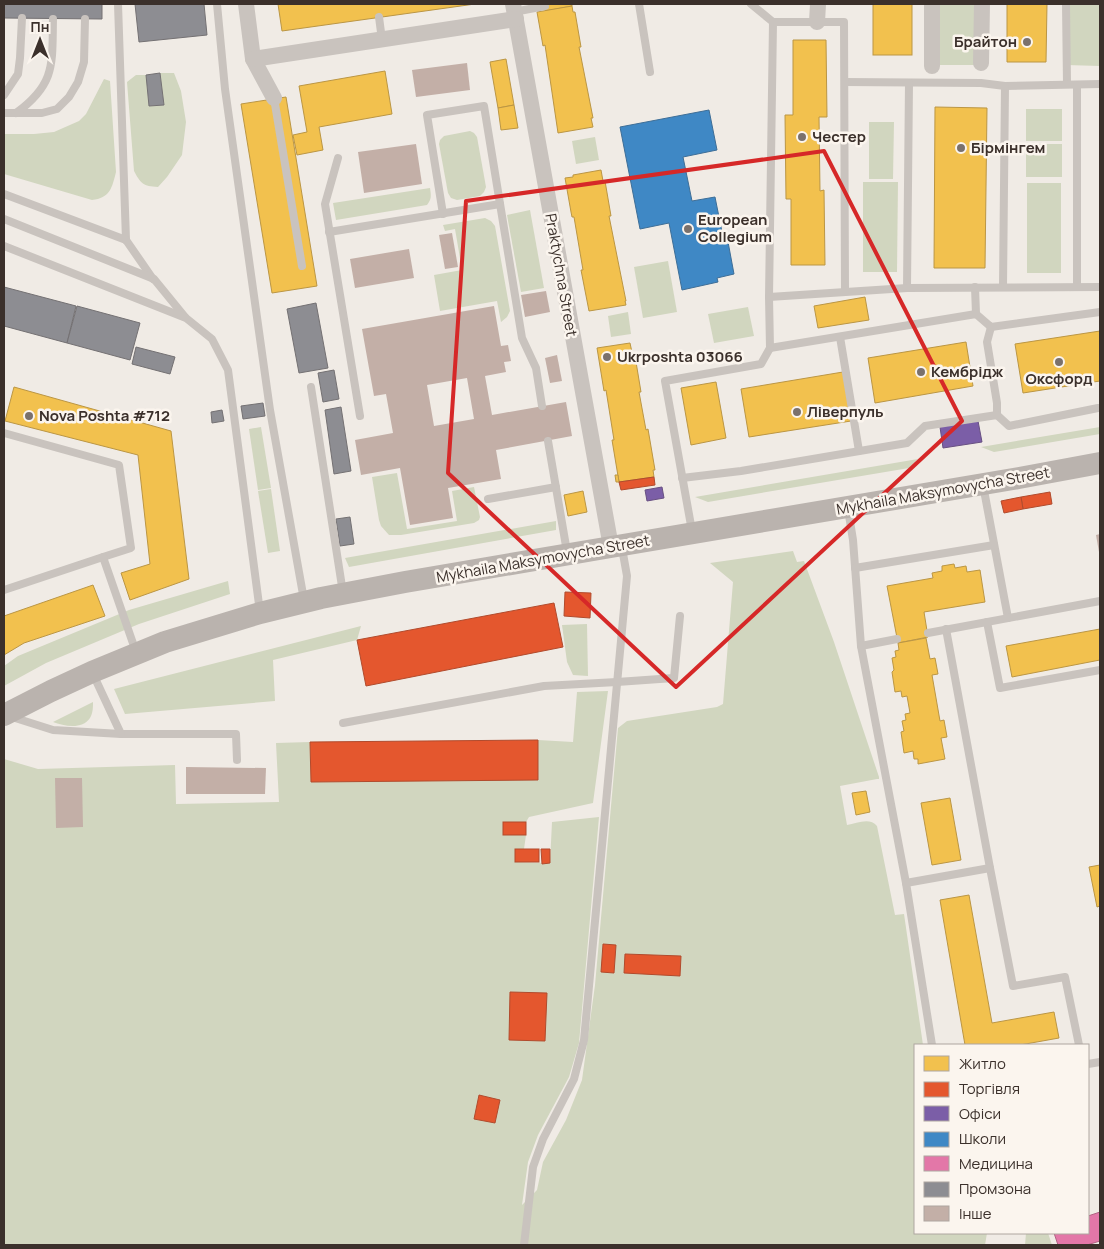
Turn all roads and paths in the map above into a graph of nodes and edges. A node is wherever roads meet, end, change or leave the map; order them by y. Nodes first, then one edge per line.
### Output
1 (118, 4) edge
2 (217, 4) edge
3 (246, 4) edge
4 (639, 4) edge
5 (751, 4) edge
6 (818, 4) edge
7 (932, 4) edge
8 (982, 4) edge
9 (1066, 4) edge
10 (545, 6) dead end
11 (514, 12) edge
12 (379, 17) dead end
13 (22, 18) dead end
14 (53, 19) dead end
15 (85, 19) dead end
16 (773, 22) junction
17 (817, 22) junction
18 (382, 40) junction
19 (253, 59) junction
20 (981, 64) dead end
21 (932, 66) dead end
22 (650, 72) dead end
23 (845, 82) junction
24 (909, 82) junction
25 (1067, 84) junction
26 (1100, 84) edge
27 (1078, 85) junction
28 (1005, 86) junction
29 (4, 95) edge
30 (274, 98) joint
31 (4, 113) edge
32 (16, 113) junction
33 (338, 158) dead end
34 (4, 194) edge
35 (500, 204) junction
36 (443, 214) junction
37 (4, 219) edge
38 (330, 232) junction
39 (126, 240) junction
40 (4, 246) edge
41 (302, 266) dead end
42 (154, 279) junction
43 (1077, 286) junction
44 (975, 287) junction
45 (1003, 287) junction
46 (1100, 287) edge
47 (907, 288) junction
48 (845, 291) junction
49 (769, 297) junction
50 (1100, 312) edge
51 (976, 314) junction
52 (186, 318) junction
53 (991, 327) junction
54 (840, 337) junction
55 (770, 348) junction
56 (311, 387) dead end
57 (542, 406) dead end
58 (1100, 408) edge
59 (997, 415) junction
60 (360, 416) dead end
61 (4, 433) edge
62 (548, 441) dead end
63 (860, 451) junction
64 (1100, 463) edge
65 (682, 478) junction
66 (983, 485) junction
67 (556, 487) junction
68 (488, 499) dead end
69 (848, 507) junction
70 (692, 533) junction
71 (994, 545) junction
72 (616, 546) junction
73 (567, 554) junction
74 (103, 557) junction
75 (855, 568) junction
76 (4, 590) edge
77 (343, 594) junction
78 (1100, 601) edge
79 (304, 602) junction
80 (260, 613) junction
81 (680, 616) dead end
82 (1008, 618) junction
83 (987, 622) junction
84 (946, 629) junction
85 (928, 633) dead end
86 (897, 639) dead end
87 (861, 646) junction
88 (136, 654) junction
89 (1100, 670) edge
90 (92, 672) junction
91 (617, 682) junction
92 (4, 715) edge
93 (343, 723) dead end
94 (122, 734) junction
95 (237, 760) dead end
96 (990, 868) junction
97 (906, 882) junction
98 (932, 1044) edge
99 (1079, 1044) edge
100 (524, 1245) edge

1 - 39 lane
2 - 79 lane
3 - 19 street
4 - 22 lane
5 - 16 lane
6 - 17 street
7 - 21 street
8 - 20 street
9 - 25 lane
10 - 11 lane
11 - 18 street
11 - 72 street, Praktychna Street
12 - 18 lane
13 - 29 lane
14 - 32 lane
15 - 32 lane
16 - 17 lane
16 - 49 lane
17 - 23 lane
18 - 19 street
19 - 30 street
23 - 24 lane
23 - 48 lane
24 - 28 lane
24 - 47 lane
25 - 27 lane
25 - 28 lane
26 - 27 lane
27 - 43 lane
28 - 45 lane
30 - 41 lane
31 - 32 lane
33 - 38 lane
34 - 39 lane
35 - 36 lane
35 - 36 lane
35 - 57 lane
36 - 38 lane
37 - 42 lane
38 - 60 lane
39 - 42 lane
40 - 52 lane
42 - 52 lane
43 - 45 lane
43 - 46 lane
44 - 45 lane
44 - 47 lane
44 - 51 lane
47 - 48 lane
48 - 49 lane
49 - 55 lane
50 - 53 lane
51 - 53 lane
51 - 54 lane
52 - 80 lane
53 - 59 lane
54 - 55 lane
54 - 63 lane
55 - 65 lane
56 - 77 lane
58 - 59 lane
59 - 63 lane
61 - 74 lane
62 - 67 lane
63 - 65 lane
64 - 66 main road, Mykhaila Maksymovycha Street
65 - 70 lane
66 - 69 main road, Mykhaila Maksymovycha Street
66 - 71 lane
67 - 68 lane
67 - 73 lane
69 - 70 main road, Mykhaila Maksymovycha Street
69 - 75 lane
70 - 72 main road, Mykhaila Maksymovycha Street
71 - 75 lane
71 - 82 lane
72 - 73 main road, Mykhaila Maksymovycha Street
72 - 91 lane
73 - 77 main road, Mykhaila Maksymovycha Street
74 - 76 lane
74 - 88 lane
75 - 87 lane
77 - 79 main road, Mykhaila Maksymovycha Street
78 - 82 lane
79 - 80 main road, Mykhaila Maksymovycha Street
80 - 88 main road, Mykhaila Maksymovycha Street
81 - 91 lane
82 - 83 lane
83 - 84 lane
83 - 89 lane
84 - 85 lane
84 - 96 lane
86 - 87 lane
87 - 97 lane
88 - 90 main road, Mykhaila Maksymovycha Street
90 - 92 main road, Mykhaila Maksymovycha Street
90 - 94 lane
91 - 93 lane
91 - 100 lane
92 - 94 lane
94 - 95 lane
96 - 97 lane
96 - 99 lane
97 - 98 lane

